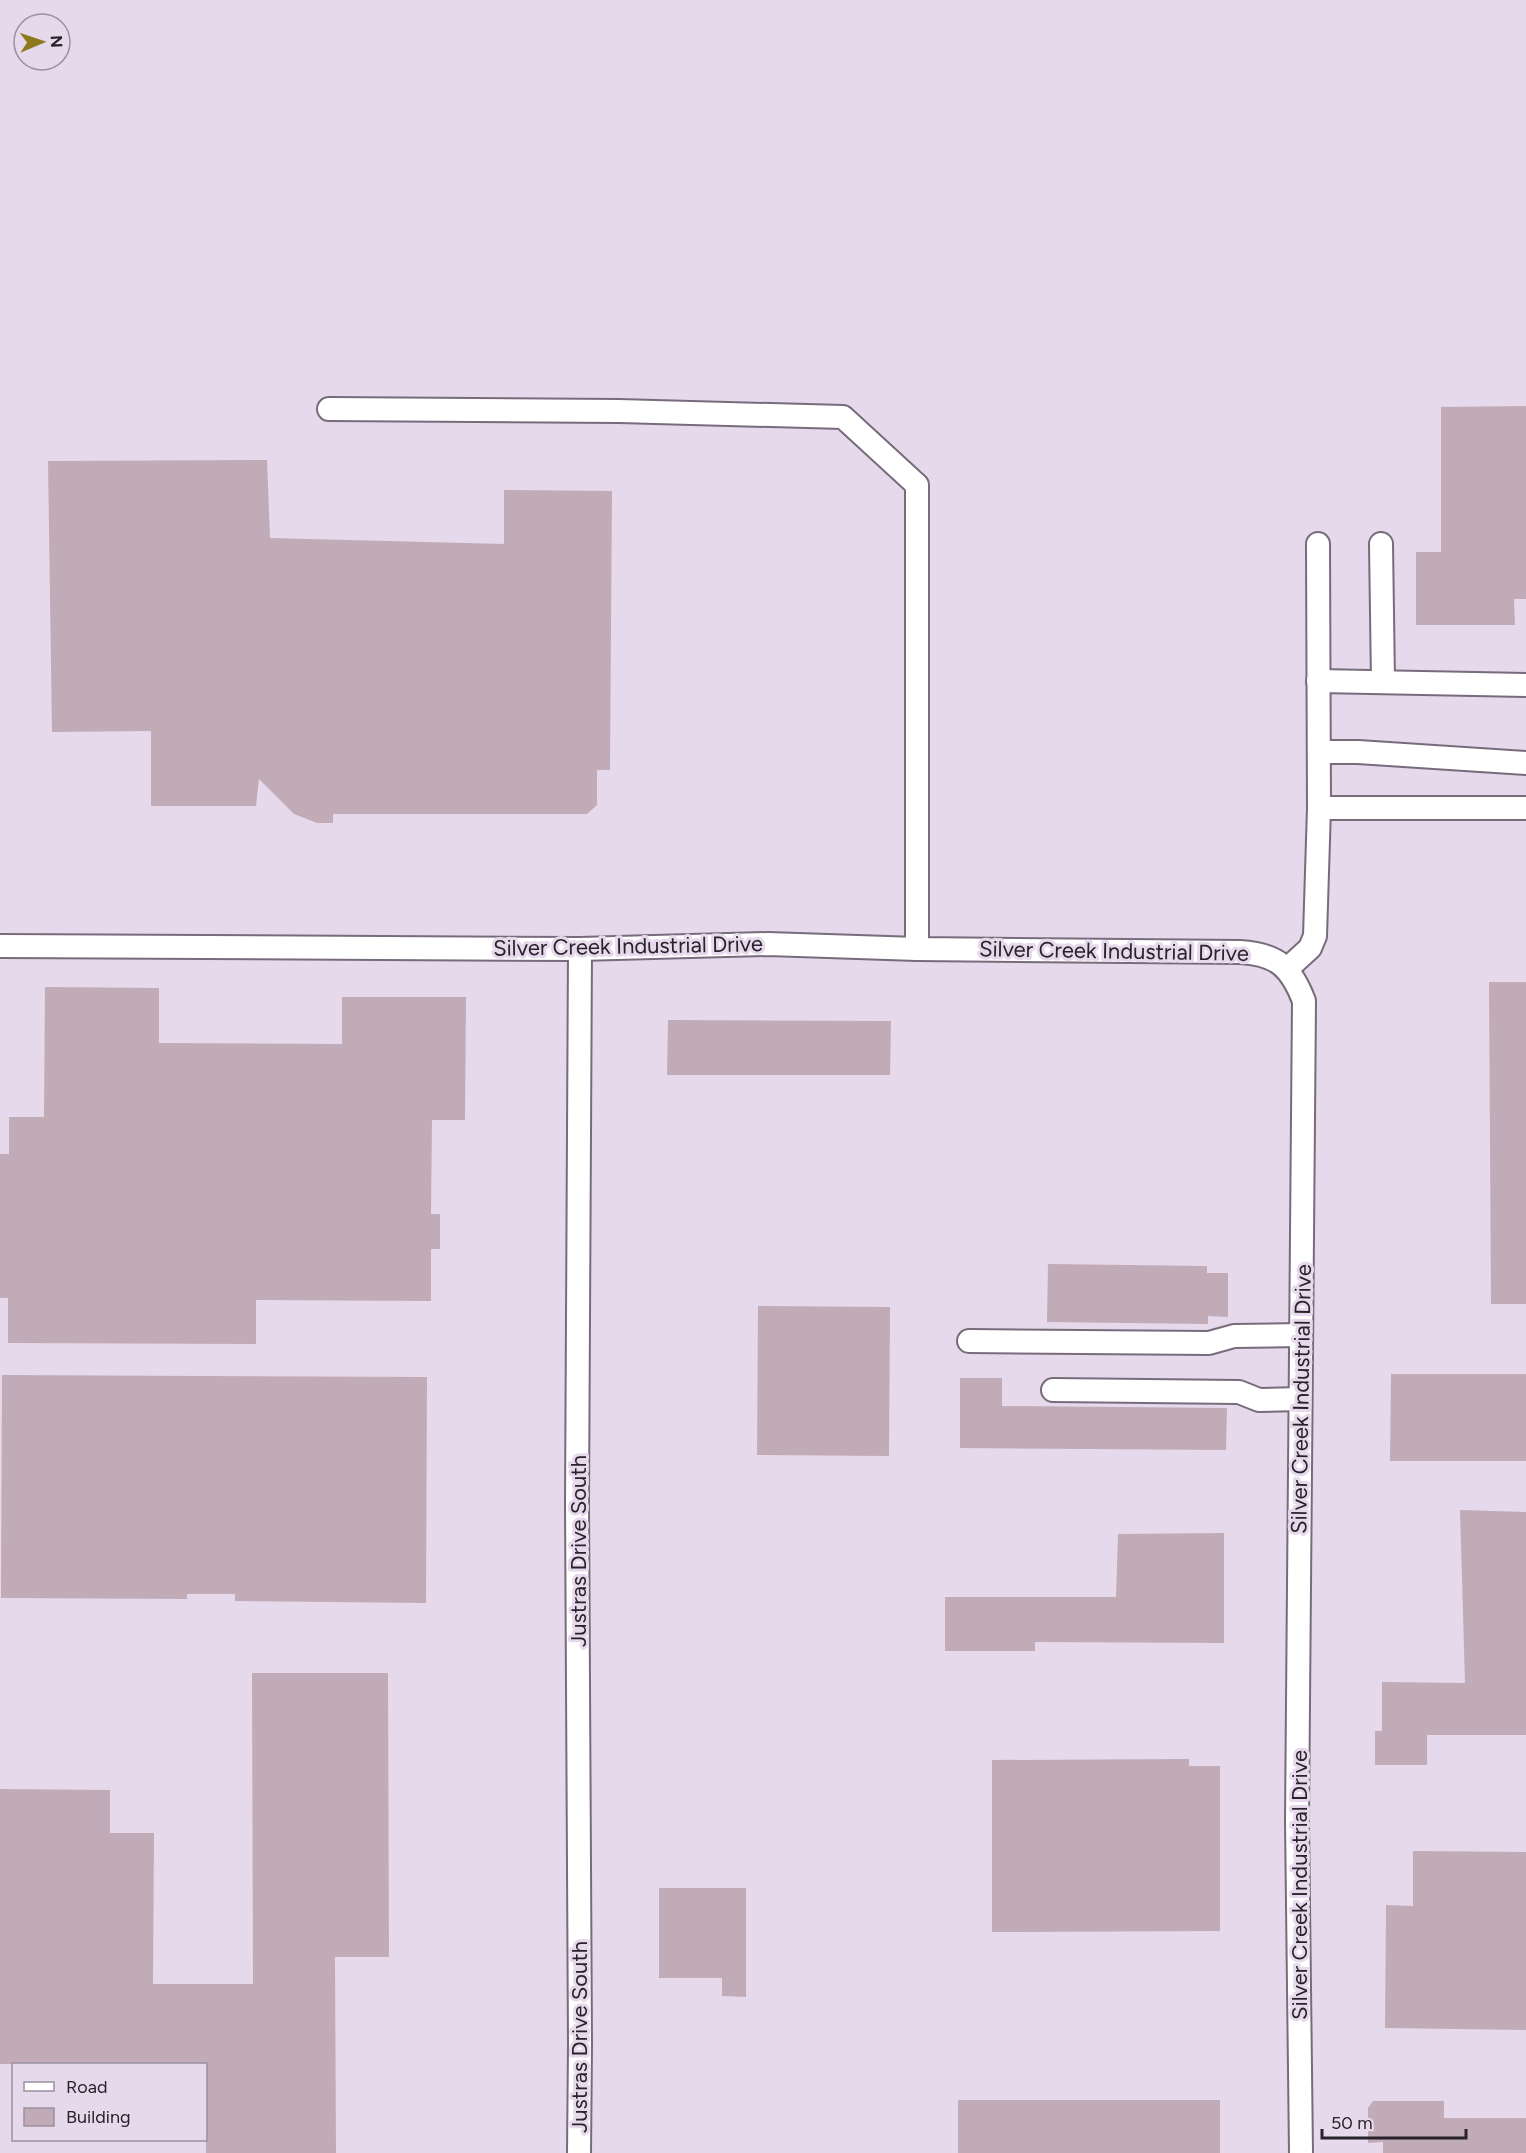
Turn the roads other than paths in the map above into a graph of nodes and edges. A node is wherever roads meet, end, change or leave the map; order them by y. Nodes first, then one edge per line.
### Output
1 (329, 409) dead end
2 (1318, 544) dead end
3 (1381, 544) dead end
4 (1318, 681) junction
5 (1383, 682) junction
6 (1526, 685) edge
7 (1319, 752) junction
8 (1526, 763) edge
9 (1319, 808) junction
10 (1526, 808) edge
11 (0, 946) edge
12 (917, 949) junction
13 (580, 950) junction
14 (1287, 969) junction
15 (1301, 1335) junction
16 (969, 1341) dead end
17 (1053, 1390) dead end
18 (1300, 1399) junction
19 (579, 2153) edge
20 (1301, 2153) edge

1 - 12 street
2 - 4 street
3 - 5 street
4 - 5 street
4 - 7 street
5 - 6 street
7 - 8 street
7 - 9 street
9 - 10 street
9 - 14 street
11 - 13 street, Silver Creek Industrial Drive
12 - 13 street, Silver Creek Industrial Drive
12 - 14 street, Silver Creek Industrial Drive
13 - 19 street, Justras Drive South
14 - 15 street, Silver Creek Industrial Drive
15 - 16 street
15 - 18 street, Silver Creek Industrial Drive
17 - 18 street
18 - 20 street, Silver Creek Industrial Drive

